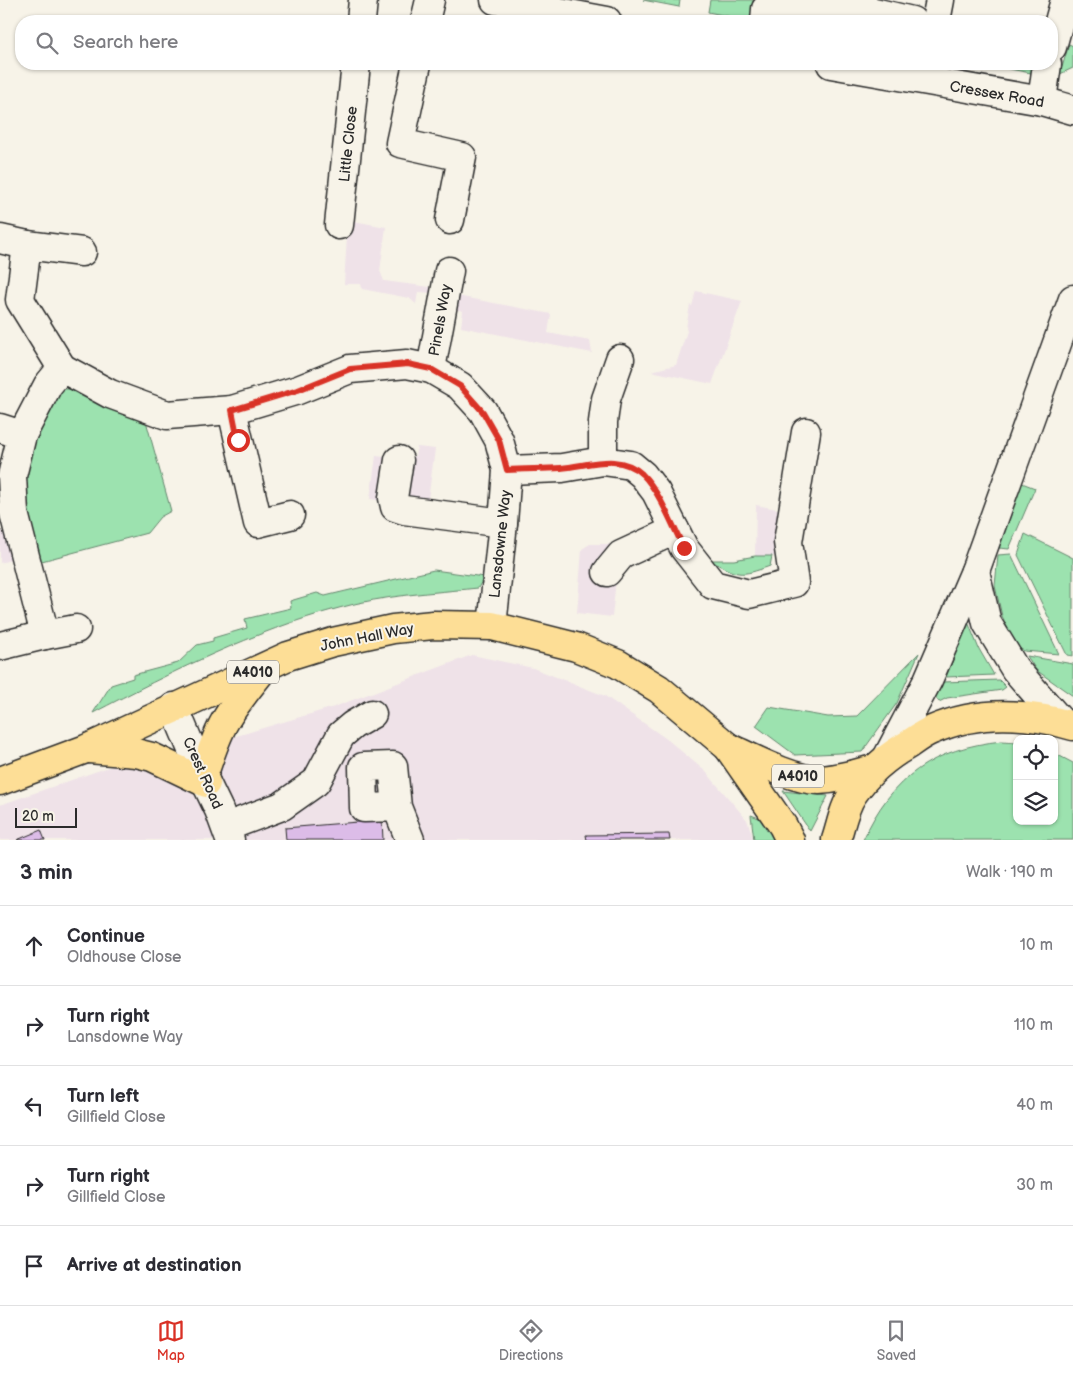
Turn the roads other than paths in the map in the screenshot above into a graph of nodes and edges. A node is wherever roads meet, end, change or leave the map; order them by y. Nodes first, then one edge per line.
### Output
1 (363, 0) edge
2 (430, 0) edge
3 (494, 0) edge
4 (940, 0) edge
5 (1065, 0) edge
6 (766, 10) edge
7 (362, 15) edge
8 (427, 15) edge
9 (574, 15) edge
10 (886, 15) edge
11 (937, 15) edge
12 (1058, 25) edge
13 (355, 70) edge
14 (416, 70) edge
15 (865, 70) edge
16 (1046, 70) edge
17 (1042, 101) junction
18 (1073, 110) edge
19 (450, 220) dead end
20 (339, 225) dead end
21 (0, 239) edge
22 (28, 245) junction
23 (82, 252) dead end
24 (448, 271) dead end
25 (1073, 300) edge
26 (620, 359) dead end
27 (62, 368) junction
28 (431, 369) junction
29 (232, 410) junction
30 (11, 432) edge
31 (806, 432) dead end
32 (399, 460) dead end
33 (603, 461) junction
34 (507, 470) junction
35 (290, 515) dead end
36 (504, 523) junction
37 (675, 530) junction
38 (975, 571) junction
39 (607, 572) dead end
40 (492, 626) junction
41 (76, 629) dead end
42 (45, 635) junction
43 (0, 646) edge
44 (266, 666) junction
45 (174, 707) junction
46 (372, 714) dead end
47 (1067, 724) edge
48 (728, 747) junction
49 (86, 749) junction
50 (881, 763) junction
51 (204, 779) junction
52 (0, 781) edge
53 (397, 807) dead end
54 (228, 834) edge
55 (410, 840) edge
56 (790, 840) edge
57 (836, 840) edge

1 - 7 street
2 - 8 street
3 - 9 street
4 - 11 street
5 - 12 street
6 - 10 street
13 - 20 street, Little Close
14 - 19 street
15 - 17 street, Cressex Road
16 - 17 street
17 - 18 street, Cressex Road
21 - 22 street
22 - 23 street
22 - 27 street, Lansdowne Way
24 - 28 street, Pinels Way
25 - 38 street
26 - 33 street
27 - 29 street, Lansdowne Way
27 - 30 street
28 - 29 street, Lansdowne Way
28 - 34 street, Lansdowne Way
29 - 35 street
30 - 42 street
31 - 37 street
32 - 36 street
33 - 34 street
33 - 37 street
34 - 36 street, Lansdowne Way
36 - 40 street, Lansdowne Way
37 - 39 street
38 - 47 street
38 - 50 street
40 - 44 highway, John Hall Way / A4010
40 - 48 highway, John Hall Way / A4010
41 - 42 street
42 - 43 street
44 - 45 highway, John Hall Way / A4010
44 - 51 highway
45 - 49 highway, John Hall Way / A4010
45 - 51 street, Crest Road
46 - 54 street
47 - 50 highway
48 - 50 highway, John Hall Way / A4010
48 - 56 highway, John Hall Way / A4010
49 - 51 highway
49 - 52 highway, John Hall Way / A4010
50 - 57 highway
51 - 54 street, Crest Road
53 - 55 street

